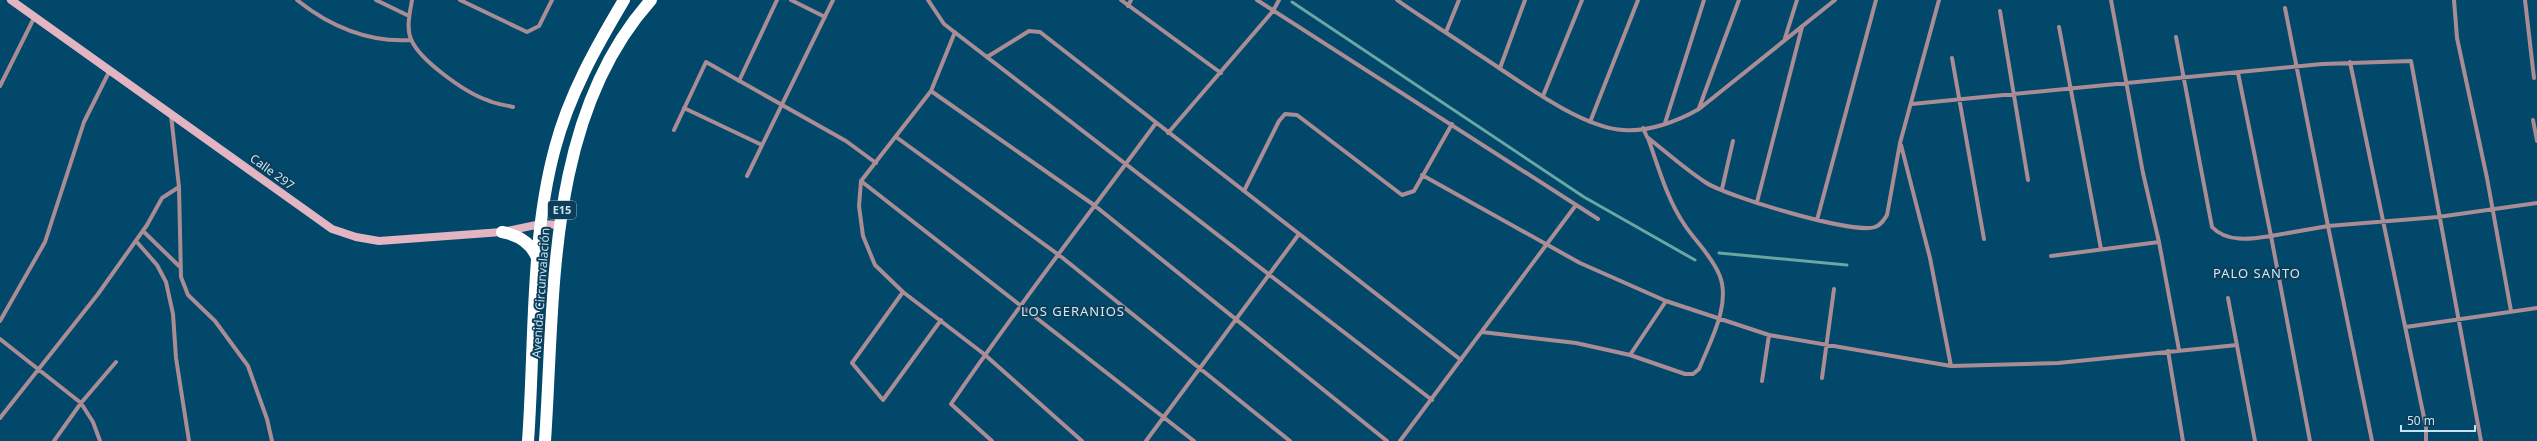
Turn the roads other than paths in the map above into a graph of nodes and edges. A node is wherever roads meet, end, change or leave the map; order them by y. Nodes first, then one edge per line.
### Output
1 (11, 0) edge
2 (297, 0) edge
3 (376, 0) edge
4 (412, 0) edge
5 (460, 0) edge
6 (552, 0) edge
7 (624, 0) edge
8 (651, 0) edge
9 (777, 0) edge
10 (791, 0) edge
11 (833, 0) edge
12 (928, 0) edge
13 (1121, 0) edge
14 (1131, 0) edge
15 (1257, 0) edge
16 (1279, 0) edge
17 (1397, 0) edge
18 (1407, 0) edge
19 (1459, 0) edge
20 (1525, 0) edge
21 (1582, 0) edge
22 (1638, 0) edge
23 (1704, 0) edge
24 (1739, 0) edge
25 (1797, 0) edge
26 (1835, 0) edge
27 (1876, 0) edge
28 (1940, 0) edge
29 (2111, 0) edge
30 (2454, 0) edge
31 (2525, 0) edge
32 (1128, 6) junction
33 (1405, 6) junction
34 (2285, 8) dead end
35 (1272, 11) junction
36 (2000, 11) dead end
37 (35, 16) junction
38 (409, 16) junction
39 (825, 17) junction
40 (1802, 27) junction
41 (2059, 27) dead end
42 (955, 32) junction
43 (1446, 32) junction
44 (2176, 37) dead end
45 (1785, 39) junction
46 (411, 40) junction
47 (987, 57) junction
48 (1952, 58) dead end
49 (2350, 62) junction
50 (1500, 68) junction
51 (2298, 68) junction
52 (110, 70) junction
53 (1221, 74) junction
54 (2238, 74) junction
55 (2534, 78) dead end
56 (2184, 79) junction
57 (739, 81) junction
58 (2127, 84) junction
59 (0, 86) edge
60 (2070, 89) junction
61 (931, 91) junction
62 (2013, 95) junction
63 (1543, 96) junction
64 (1959, 100) junction
65 (781, 104) junction
66 (1912, 104) junction
67 (513, 107) dead end
68 (684, 108) junction
69 (1699, 108) junction
70 (171, 115) junction
71 (2533, 120) dead end
72 (1590, 122) junction
73 (1156, 123) junction
74 (1665, 123) junction
75 (1452, 124) junction
76 (1642, 128) junction
77 (674, 130) dead end
78 (1168, 133) junction
79 (896, 137) junction
80 (1647, 137) junction
81 (1733, 141) dead end
82 (2537, 141) edge
83 (1900, 143) junction
84 (762, 144) junction
85 (876, 162) junction
86 (1126, 164) junction
87 (1422, 175) junction
88 (748, 176) dead end
89 (2028, 180) dead end
90 (861, 182) junction
91 (179, 187) junction
92 (1722, 189) junction
93 (1244, 191) junction
94 (1758, 202) junction
95 (2537, 203) edge
96 (1094, 205) junction
97 (1576, 205) junction
98 (2493, 209) junction
99 (2438, 217) junction
100 (1598, 219) dead end
101 (1817, 220) junction
102 (2384, 222) junction
103 (541, 224) junction
104 (560, 225) junction
105 (2328, 226) junction
106 (142, 231) junction
107 (502, 232) junction
108 (1299, 234) junction
109 (2271, 236) junction
110 (1984, 239) dead end
111 (136, 241) junction
112 (2159, 242) junction
113 (1547, 244) junction
114 (2101, 249) junction
115 (1059, 254) junction
116 (2051, 256) dead end
117 (538, 258) junction
118 (180, 266) junction
119 (1269, 274) junction
120 (1834, 289) dead end
121 (903, 292) junction
122 (2228, 298) dead end
123 (1666, 301) junction
124 (1019, 304) junction
125 (2537, 308) edge
126 (2511, 311) junction
127 (1236, 318) junction
128 (2458, 319) junction
129 (940, 320) junction
130 (1720, 320) junction
131 (0, 321) edge
132 (2406, 327) junction
133 (1482, 332) junction
134 (1769, 335) junction
135 (0, 339) edge
136 (1825, 345) junction
137 (2237, 345) junction
138 (2179, 350) junction
139 (2168, 351) junction
140 (984, 354) junction
141 (1630, 355) junction
142 (1461, 360) junction
143 (116, 362) dead end
144 (1951, 366) junction
145 (1200, 368) junction
146 (39, 370) junction
147 (1822, 378) dead end
148 (1762, 381) dead end
149 (1432, 400) junction
150 (81, 403) junction
151 (1164, 417) junction
152 (0, 418) edge
153 (54, 441) edge
154 (100, 441) edge
155 (189, 441) edge
156 (272, 441) edge
157 (528, 441) edge
158 (545, 441) edge
159 (992, 441) edge
160 (1082, 441) edge
161 (1146, 441) edge
162 (1194, 441) edge
163 (1290, 441) edge
164 (1387, 441) edge
165 (1400, 441) edge
166 (2183, 441) edge
167 (2255, 441) edge
168 (2310, 441) edge
169 (2372, 441) edge
170 (2426, 441) edge
171 (2481, 441) edge

1 - 37 street, Calle 297
2 - 46 street
3 - 38 street
4 - 38 street
5 - 6 street
7 - 103 highway, Avenida Circunvalación / E15
8 - 104 highway, Avenida Circunvalación / E15
9 - 57 street
10 - 39 street
11 - 39 street
12 - 42 street
13 - 32 street
14 - 32 street
15 - 35 street
16 - 35 street
17 - 33 street
18 - 33 street
19 - 43 street
20 - 50 street
21 - 63 street
22 - 72 street
23 - 74 street
24 - 69 street
25 - 45 street
26 - 40 street
27 - 101 street
28 - 66 street
29 - 58 street
30 - 98 street
31 - 55 street
32 - 53 street
33 - 43 street
34 - 51 street
35 - 53 street
35 - 75 street
36 - 62 street
37 - 52 street, Calle 297
37 - 59 street
38 - 46 street
39 - 65 street
40 - 45 street
40 - 94 street
41 - 60 street
42 - 47 street
42 - 61 street
43 - 50 street
44 - 56 street
45 - 69 street
46 - 67 street
47 - 73 street
47 - 86 street
48 - 64 street
49 - 51 street
49 - 99 street
49 - 102 street
50 - 63 street
51 - 54 street
51 - 105 street
52 - 70 street, Calle 297
52 - 131 street
53 - 78 street
54 - 56 street
54 - 109 street
56 - 58 street
56 - 109 street
57 - 65 street
57 - 68 street
58 - 60 street
58 - 112 street
60 - 62 street
60 - 114 street
61 - 79 street
61 - 96 street
62 - 64 street
62 - 89 street
63 - 72 street
64 - 66 street
64 - 110 street
65 - 84 street
65 - 85 street
66 - 83 street
68 - 77 street
68 - 84 street
69 - 74 street
70 - 91 street
70 - 107 street, Calle 297
71 - 82 street
72 - 76 street
73 - 78 street
73 - 86 street
74 - 76 street
75 - 87 street
75 - 97 street
76 - 80 street
78 - 93 street
79 - 85 street
79 - 115 street
80 - 92 street
80 - 130 street
81 - 92 street
83 - 101 street
83 - 144 street
84 - 88 street
85 - 90 street
86 - 96 street
86 - 119 street
87 - 93 street
87 - 113 street
90 - 121 street
90 - 124 street
91 - 106 street
91 - 118 street
92 - 94 street
93 - 108 street
94 - 101 street
95 - 98 street
96 - 115 street
96 - 127 street
97 - 100 street
97 - 113 street
98 - 99 street
98 - 126 street
99 - 102 street
99 - 128 street
102 - 105 street
102 - 132 street
103 - 104 street, Calle 297
103 - 107 street, Calle 297
103 - 117 highway, Avenida Circunvalación / E15
104 - 158 highway, Avenida Circunvalación / E15
105 - 109 street
105 - 169 street
106 - 111 street
106 - 118 street
107 - 117 highway
108 - 119 street
108 - 142 street
109 - 168 street
111 - 146 street
111 - 155 street
112 - 114 street
112 - 138 street
113 - 123 street
113 - 133 street
114 - 116 street
115 - 124 street
115 - 145 street
117 - 157 highway, Avenida Circunvalación / E15
118 - 156 street
119 - 127 street
119 - 149 street
120 - 136 street
121 - 129 street
121 - 129 street
122 - 137 street
123 - 130 street
123 - 141 street
124 - 140 street
124 - 151 street
125 - 126 street
126 - 128 street
127 - 145 street
127 - 164 street
128 - 132 street
128 - 171 street
129 - 140 street
130 - 134 street
130 - 141 street
132 - 170 street
133 - 141 street
133 - 142 street
134 - 136 street
134 - 148 street
135 - 146 street
136 - 144 street
136 - 147 street
137 - 138 street
137 - 167 street
138 - 139 street
139 - 144 street
139 - 166 street
140 - 159 street
140 - 160 street
142 - 149 street
143 - 150 street
145 - 151 street
145 - 163 street
146 - 150 street
146 - 152 street
149 - 165 street
150 - 153 street
150 - 154 street
151 - 161 street
151 - 162 street

